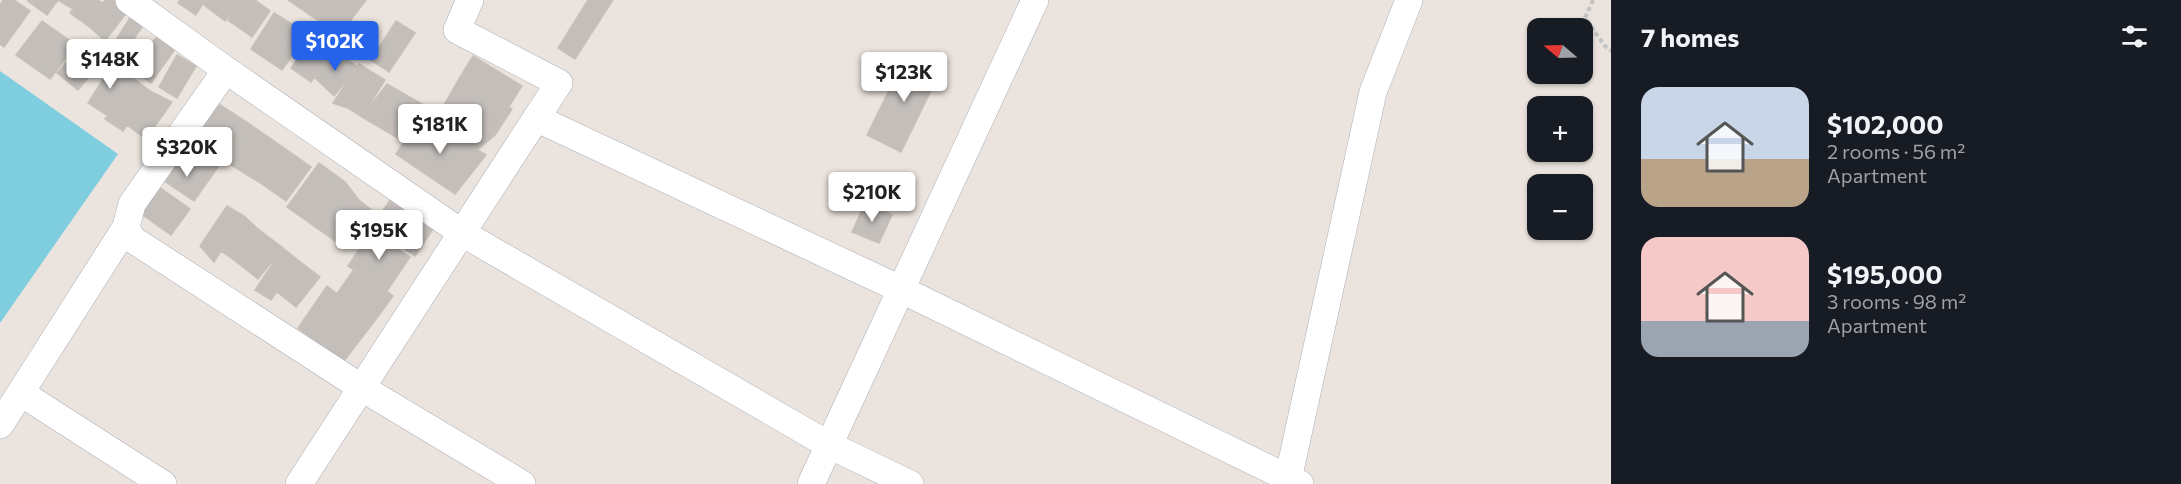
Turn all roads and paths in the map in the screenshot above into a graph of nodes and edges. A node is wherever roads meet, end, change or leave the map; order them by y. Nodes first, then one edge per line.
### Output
1 (129, 0) edge
2 (470, 0) edge
3 (1035, 0) edge
4 (1409, 0) edge
5 (1593, 0) edge
6 (1611, 51) edge
7 (226, 70) junction
8 (536, 118) junction
9 (126, 226) junction
10 (462, 233) junction
11 (900, 289) junction
12 (362, 388) junction
13 (21, 393) junction
14 (0, 425) edge
15 (828, 445) junction
16 (1292, 482) edge
17 (163, 484) edge
18 (299, 484) edge
19 (522, 484) edge
20 (811, 484) edge
21 (910, 484) edge

1 - 7 street
2 - 8 street
3 - 11 street
4 - 16 street
5 - 6 path
7 - 9 street
7 - 10 street
8 - 10 street
8 - 11 street
9 - 12 street
9 - 13 street
10 - 12 street
10 - 15 street
11 - 15 street
11 - 16 street
12 - 18 street
12 - 19 street
13 - 14 street
13 - 17 street
15 - 20 street
15 - 21 street

